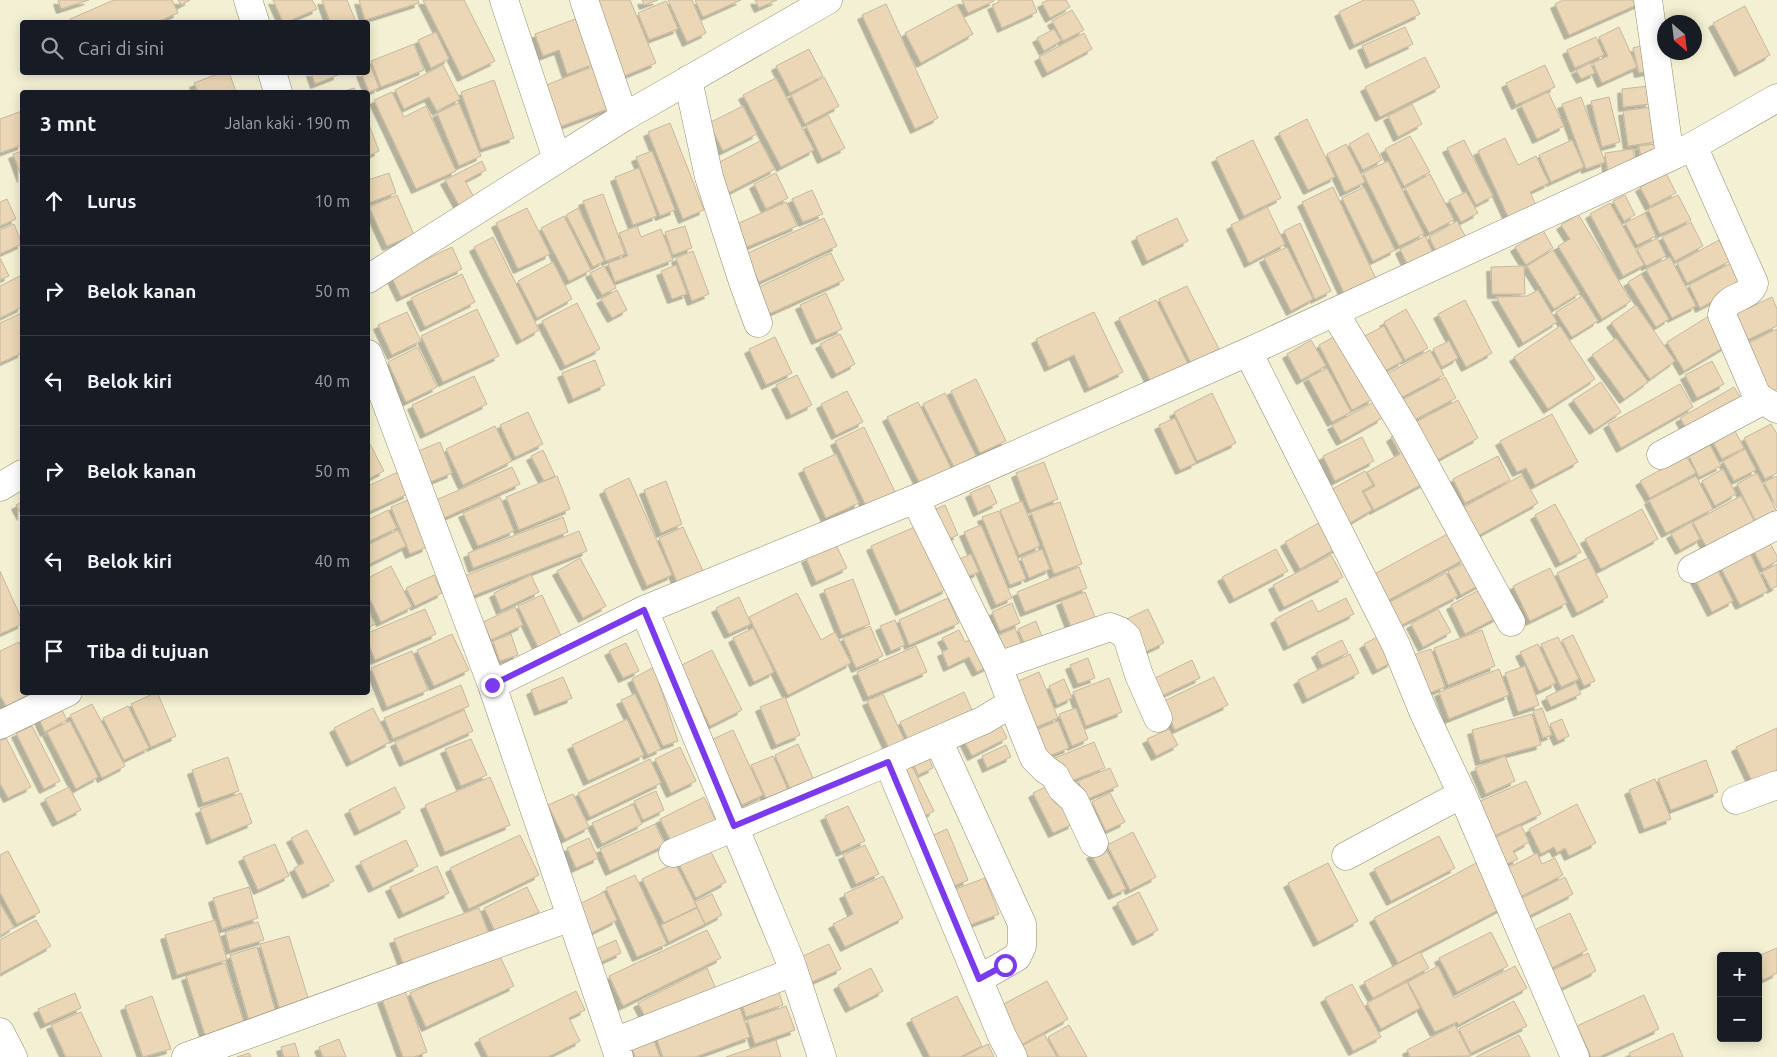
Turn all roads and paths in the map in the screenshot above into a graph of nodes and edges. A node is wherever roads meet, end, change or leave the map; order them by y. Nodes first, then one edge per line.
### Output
1 (248, 0) edge
2 (504, 0) edge
3 (584, 0) edge
4 (828, 0) edge
5 (1648, 0) edge
6 (254, 20) edge
7 (273, 75) edge
8 (688, 80) junction
9 (277, 90) edge
10 (1777, 98) edge
11 (624, 118) junction
12 (1681, 152) junction
13 (557, 159) junction
14 (370, 278) edge
15 (1334, 312) junction
16 (758, 324) dead end
17 (1248, 352) junction
18 (370, 359) edge
19 (1769, 405) edge
20 (1661, 455) dead end
21 (915, 499) junction
22 (1777, 525) edge
23 (1692, 569) dead end
24 (644, 610) junction
25 (1511, 622) dead end
26 (998, 666) junction
27 (492, 685) junction
28 (62, 695) edge
29 (1012, 703) junction
30 (1158, 718) dead end
31 (0, 725) edge
32 (938, 740) junction
33 (888, 762) junction
34 (1777, 785) edge
35 (1462, 794) junction
36 (1736, 800) dead end
37 (734, 826) junction
38 (1094, 843) dead end
39 (673, 852) dead end
40 (1346, 856) dead end
41 (571, 917) junction
42 (793, 972) junction
43 (979, 979) junction
44 (0, 1032) edge
45 (617, 1049) edge
46 (14, 1057) edge
47 (186, 1057) edge
48 (822, 1057) edge
49 (1013, 1057) edge
50 (1575, 1057) edge

1 - 6 street
2 - 13 street
3 - 11 street
4 - 8 street
5 - 12 street
7 - 9 street
8 - 11 street
8 - 16 street
10 - 12 street
11 - 13 street
12 - 15 street
12 - 19 street
13 - 14 street
15 - 17 street
15 - 25 street
17 - 21 street
17 - 35 street
18 - 27 street
19 - 20 street
21 - 24 street
21 - 26 street
22 - 23 street
24 - 27 street
24 - 37 street
26 - 29 street
26 - 30 street
27 - 41 street
28 - 31 street
29 - 32 street
29 - 38 street
32 - 33 street
32 - 43 street
33 - 37 street
33 - 43 street
34 - 36 street
35 - 40 street
35 - 50 street
37 - 39 street
37 - 42 street
41 - 45 street
41 - 47 street
42 - 45 street
42 - 48 street
43 - 49 street
44 - 46 street

